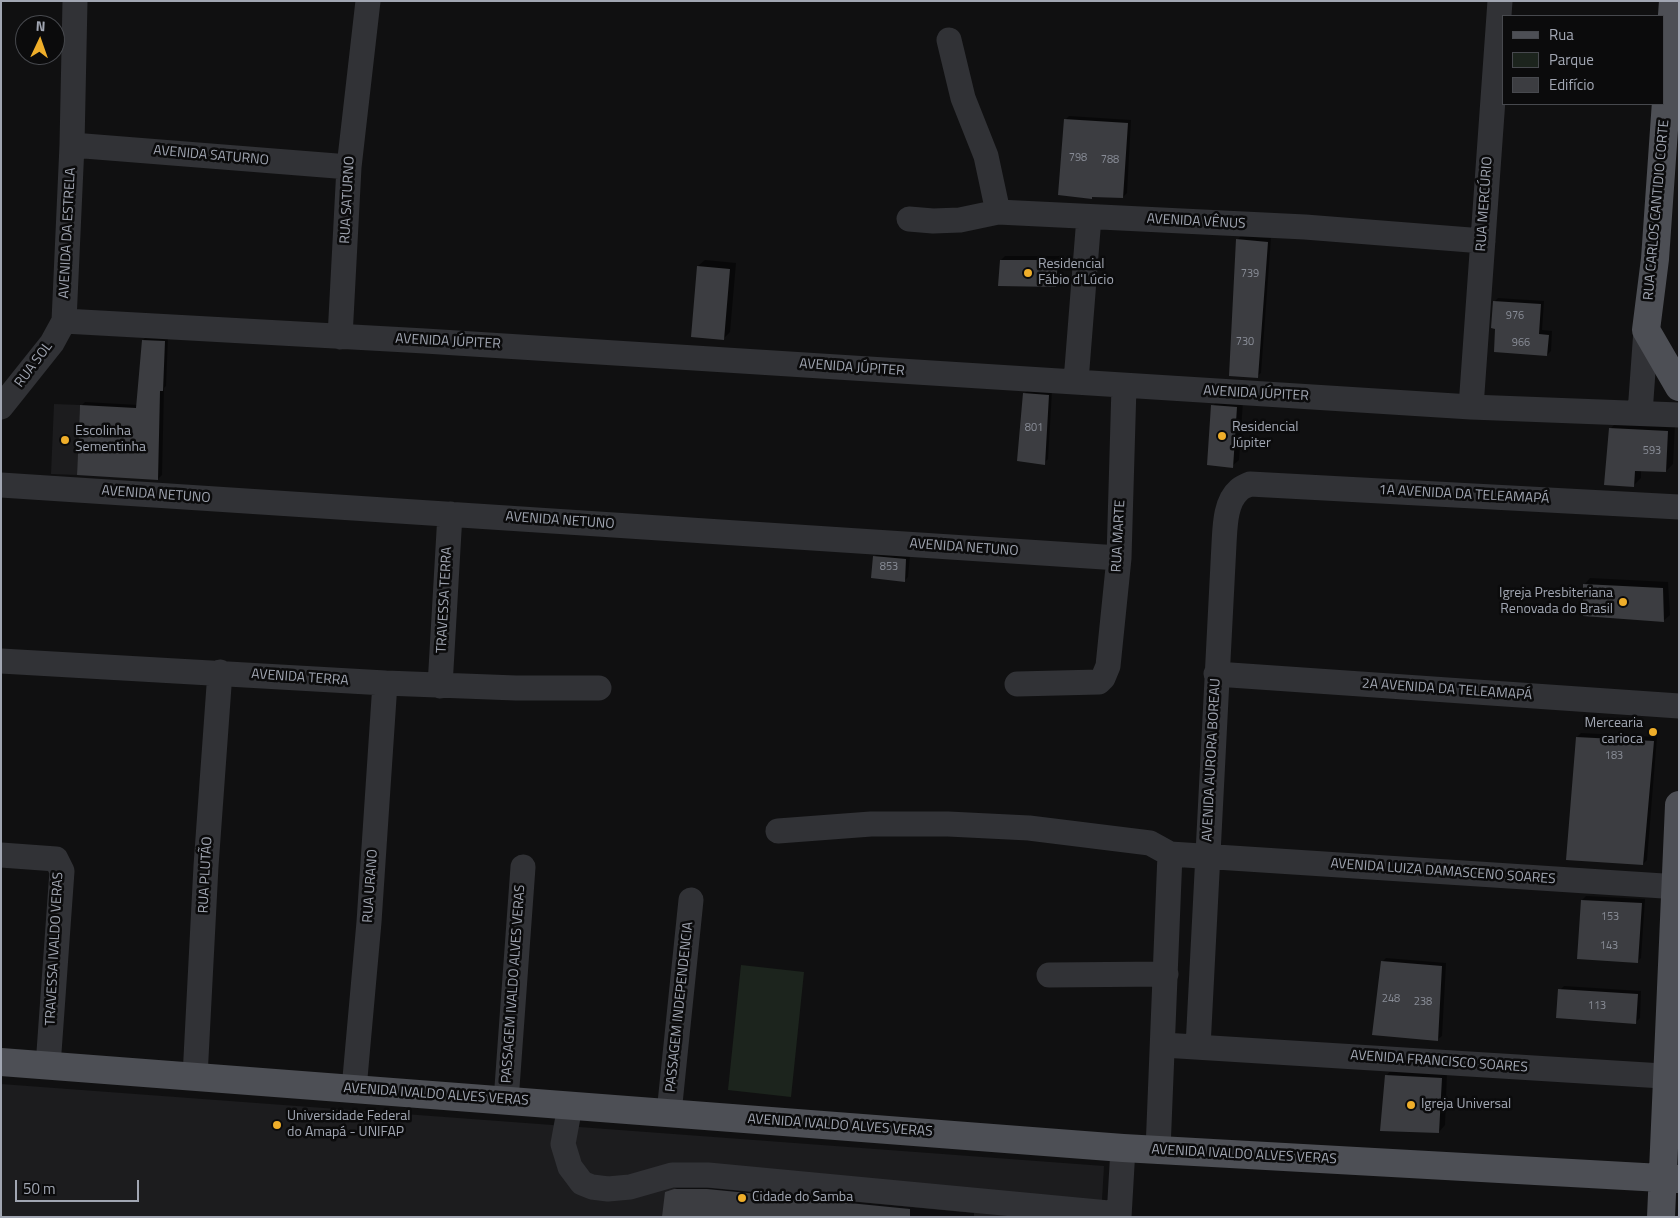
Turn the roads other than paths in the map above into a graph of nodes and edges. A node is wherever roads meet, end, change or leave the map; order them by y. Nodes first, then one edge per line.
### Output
1 (75, 1) edge
2 (368, 1) edge
3 (1500, 1) edge
4 (1674, 1) edge
5 (949, 40) dead end
6 (72, 145) junction
7 (349, 167) junction
8 (998, 212) junction
9 (1089, 217) junction
10 (909, 219) dead end
11 (1483, 241) junction
12 (64, 321) junction
13 (1646, 330) junction
14 (340, 336) junction
15 (1076, 381) junction
16 (1124, 386) junction
17 (1679, 387) edge
18 (1, 407) edge
19 (1471, 407) junction
20 (1640, 413) junction
21 (1679, 415) edge
22 (1250, 484) joint
23 (1, 485) edge
24 (1679, 506) edge
25 (450, 514) junction
26 (1119, 558) junction
27 (1, 661) edge
28 (220, 672) junction
29 (1216, 674) junction
30 (385, 683) junction
31 (1017, 684) dead end
32 (440, 686) junction
33 (599, 688) dead end
34 (1679, 706) edge
35 (1679, 805) edge
36 (778, 831) dead end
37 (1170, 854) junction
38 (1, 855) edge
39 (1208, 856) junction
40 (523, 866) dead end
41 (1677, 887) edge
42 (691, 900) dead end
43 (1166, 974) junction
44 (1049, 975) dead end
45 (1163, 1045) junction
46 (1198, 1047) junction
47 (1, 1062) edge
48 (48, 1066) junction
49 (1673, 1076) edge
50 (195, 1077) junction
51 (354, 1089) junction
52 (506, 1101) junction
53 (570, 1106) junction
54 (669, 1113) junction
55 (1123, 1148) junction
56 (1158, 1150) junction
57 (1671, 1178) edge
58 (1119, 1215) edge
59 (1661, 1217) edge

1 - 6 street, AVENIDA DA ESTRELA
2 - 7 street, RUA SATURNO
3 - 11 street, RUA MERCÚRIO
4 - 13 main road, RUA CARLOS CANTIDIO CORTE
5 - 8 street
6 - 7 street, AVENIDA SATURNO
6 - 12 street, AVENIDA DA ESTRELA
7 - 14 street, RUA SATURNO
8 - 9 street, AVENIDA VÊNUS
8 - 10 street, AVENIDA VÊNUS
9 - 11 street, AVENIDA VÊNUS
9 - 15 street
11 - 19 street, RUA MERCÚRIO
12 - 14 street, AVENIDA JÚPITER
12 - 18 street, RUA SOL
13 - 17 main road
13 - 20 street, RUA CARLOS CANTIDIO CORTE
14 - 15 street, AVENIDA JÚPITER
15 - 16 street, AVENIDA JÚPITER
16 - 19 street, AVENIDA JÚPITER
16 - 26 street, RUA MARTE
19 - 20 street, AVENIDA JÚPITER
20 - 21 street, AVENIDA JÚPITER
22 - 24 street, 1A AVENIDA DA TELEAMAPÁ
22 - 29 street, AVENIDA AURORA BOREAU
23 - 25 street, AVENIDA NETUNO
25 - 26 street, AVENIDA NETUNO
25 - 32 street, TRAVESSA TERRA
26 - 31 street, RUA MARTE
27 - 28 street, AVENIDA TERRA
28 - 30 street, AVENIDA TERRA
28 - 50 street, RUA PLUTÃO
29 - 34 street, 2A AVENIDA DA TELEAMAPÁ
29 - 39 street, AVENIDA AURORA BOREAU
30 - 32 street, AVENIDA TERRA
30 - 51 street, RUA URANO
32 - 33 street, AVENIDA TERRA
35 - 41 main road
36 - 37 street
37 - 39 street, AVENIDA LUIZA DAMASCENO SOARES
37 - 43 street
38 - 48 street, TRAVESSA IVALDO VERAS
39 - 41 street, AVENIDA LUIZA DAMASCENO SOARES
39 - 46 street, AVENIDA AURORA BOREAU
40 - 52 street, PASSAGEM IVALDO ALVES VERAS
41 - 49 main road
42 - 54 street, PASSAGEM INDEPENDENCIA
43 - 44 street
43 - 45 street
45 - 46 street, AVENIDA FRANCISCO SOARES
45 - 56 street
46 - 49 street, AVENIDA FRANCISCO SOARES
47 - 48 main road, AVENIDA IVALDO ALVES VERAS
48 - 50 main road, AVENIDA IVALDO ALVES VERAS
49 - 57 main road
50 - 51 main road, AVENIDA IVALDO ALVES VERAS
51 - 52 main road, AVENIDA IVALDO ALVES VERAS
52 - 53 main road, AVENIDA IVALDO ALVES VERAS
53 - 54 main road, AVENIDA IVALDO ALVES VERAS
53 - 58 street
54 - 55 main road, AVENIDA IVALDO ALVES VERAS
55 - 56 main road, AVENIDA IVALDO ALVES VERAS
55 - 58 street
56 - 57 main road, AVENIDA IVALDO ALVES VERAS
57 - 59 main road

